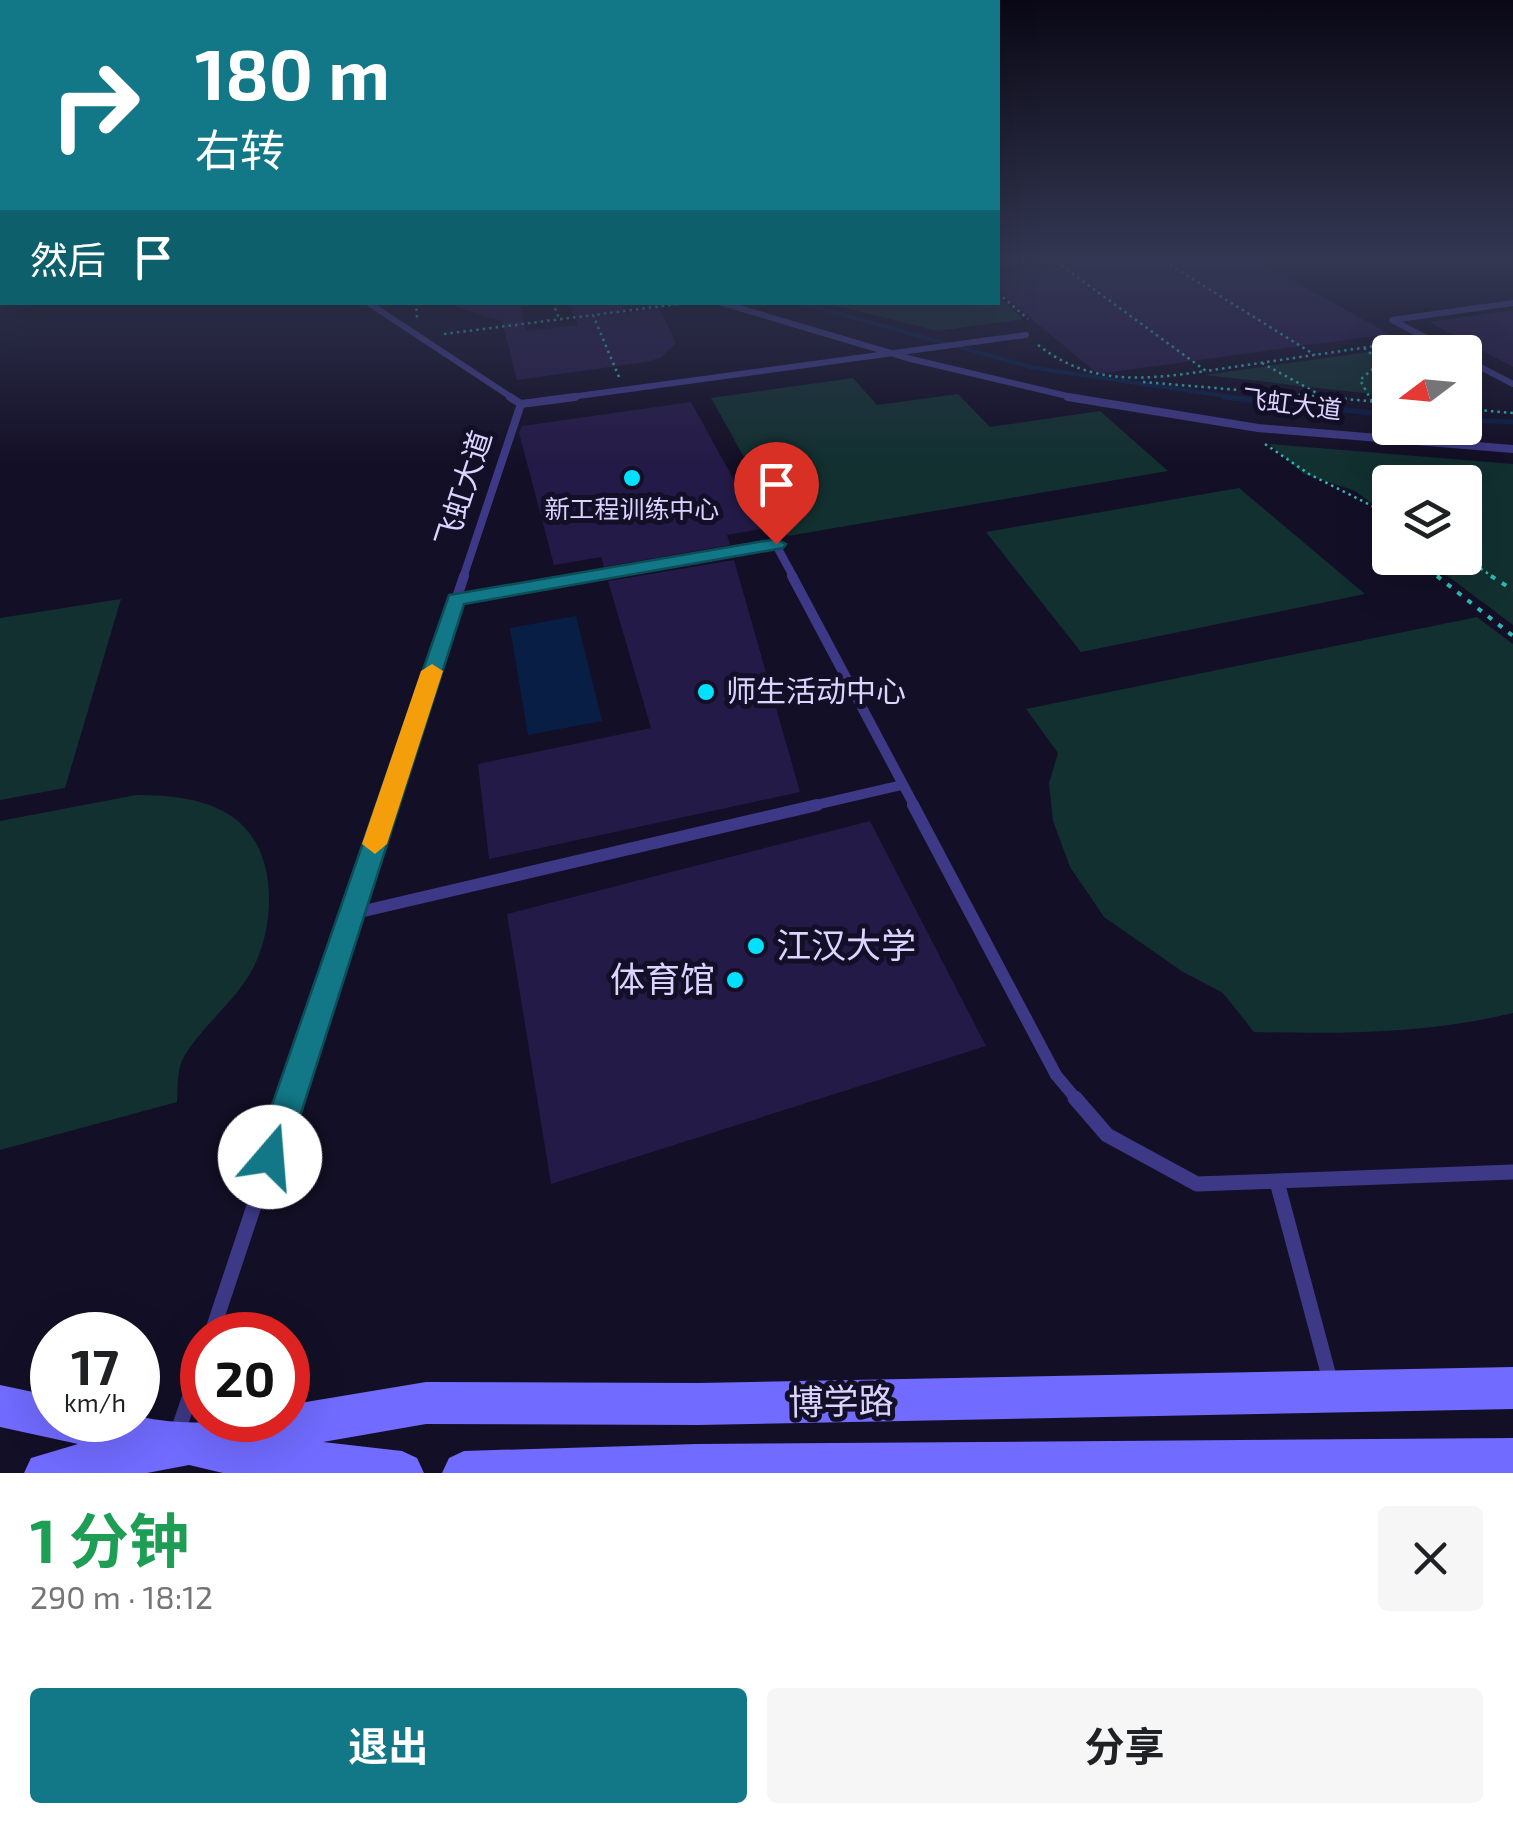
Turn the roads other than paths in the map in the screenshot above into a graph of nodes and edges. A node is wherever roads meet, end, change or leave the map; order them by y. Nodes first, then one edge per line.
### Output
1 (403, 327) edge
2 (803, 327) edge
3 (1026, 335) road end
4 (896, 354) junction
5 (1482, 368) edge
6 (1513, 384) edge
7 (521, 404) junction
8 (1513, 449) edge
9 (456, 600) junction
10 (902, 785) junction
11 (352, 914) junction
12 (1513, 1172) edge
13 (1278, 1182) junction
14 (219, 1312) edge
15 (1513, 1388) edge
16 (1334, 1394) junction
17 (0, 1406) edge
18 (30, 1412) edge
19 (180, 1425) edge
20 (156, 1442) edge
21 (173, 1446) junction
22 (1513, 1460) edge
23 (46, 1473) edge
24 (402, 1473) edge
25 (464, 1473) edge

1 - 7 lane, 飞虹大道
2 - 4 lane, 飞虹大道
3 - 4 lane
4 - 7 lane
4 - 8 lane, 飞虹大道
5 - 6 lane
7 - 9 lane, 飞虹大道
9 - 10 lane
9 - 11 lane, 飞虹大道
10 - 11 lane
10 - 13 lane
11 - 14 lane, 飞虹大道
12 - 13 lane
13 - 16 lane
15 - 16 main road, 博学路
16 - 21 main road, 博学路
17 - 18 main road
19 - 21 lane
20 - 21 main road, 博学路
21 - 23 main road, 博学路
21 - 24 main road, 博学路
22 - 25 main road, 博学路

